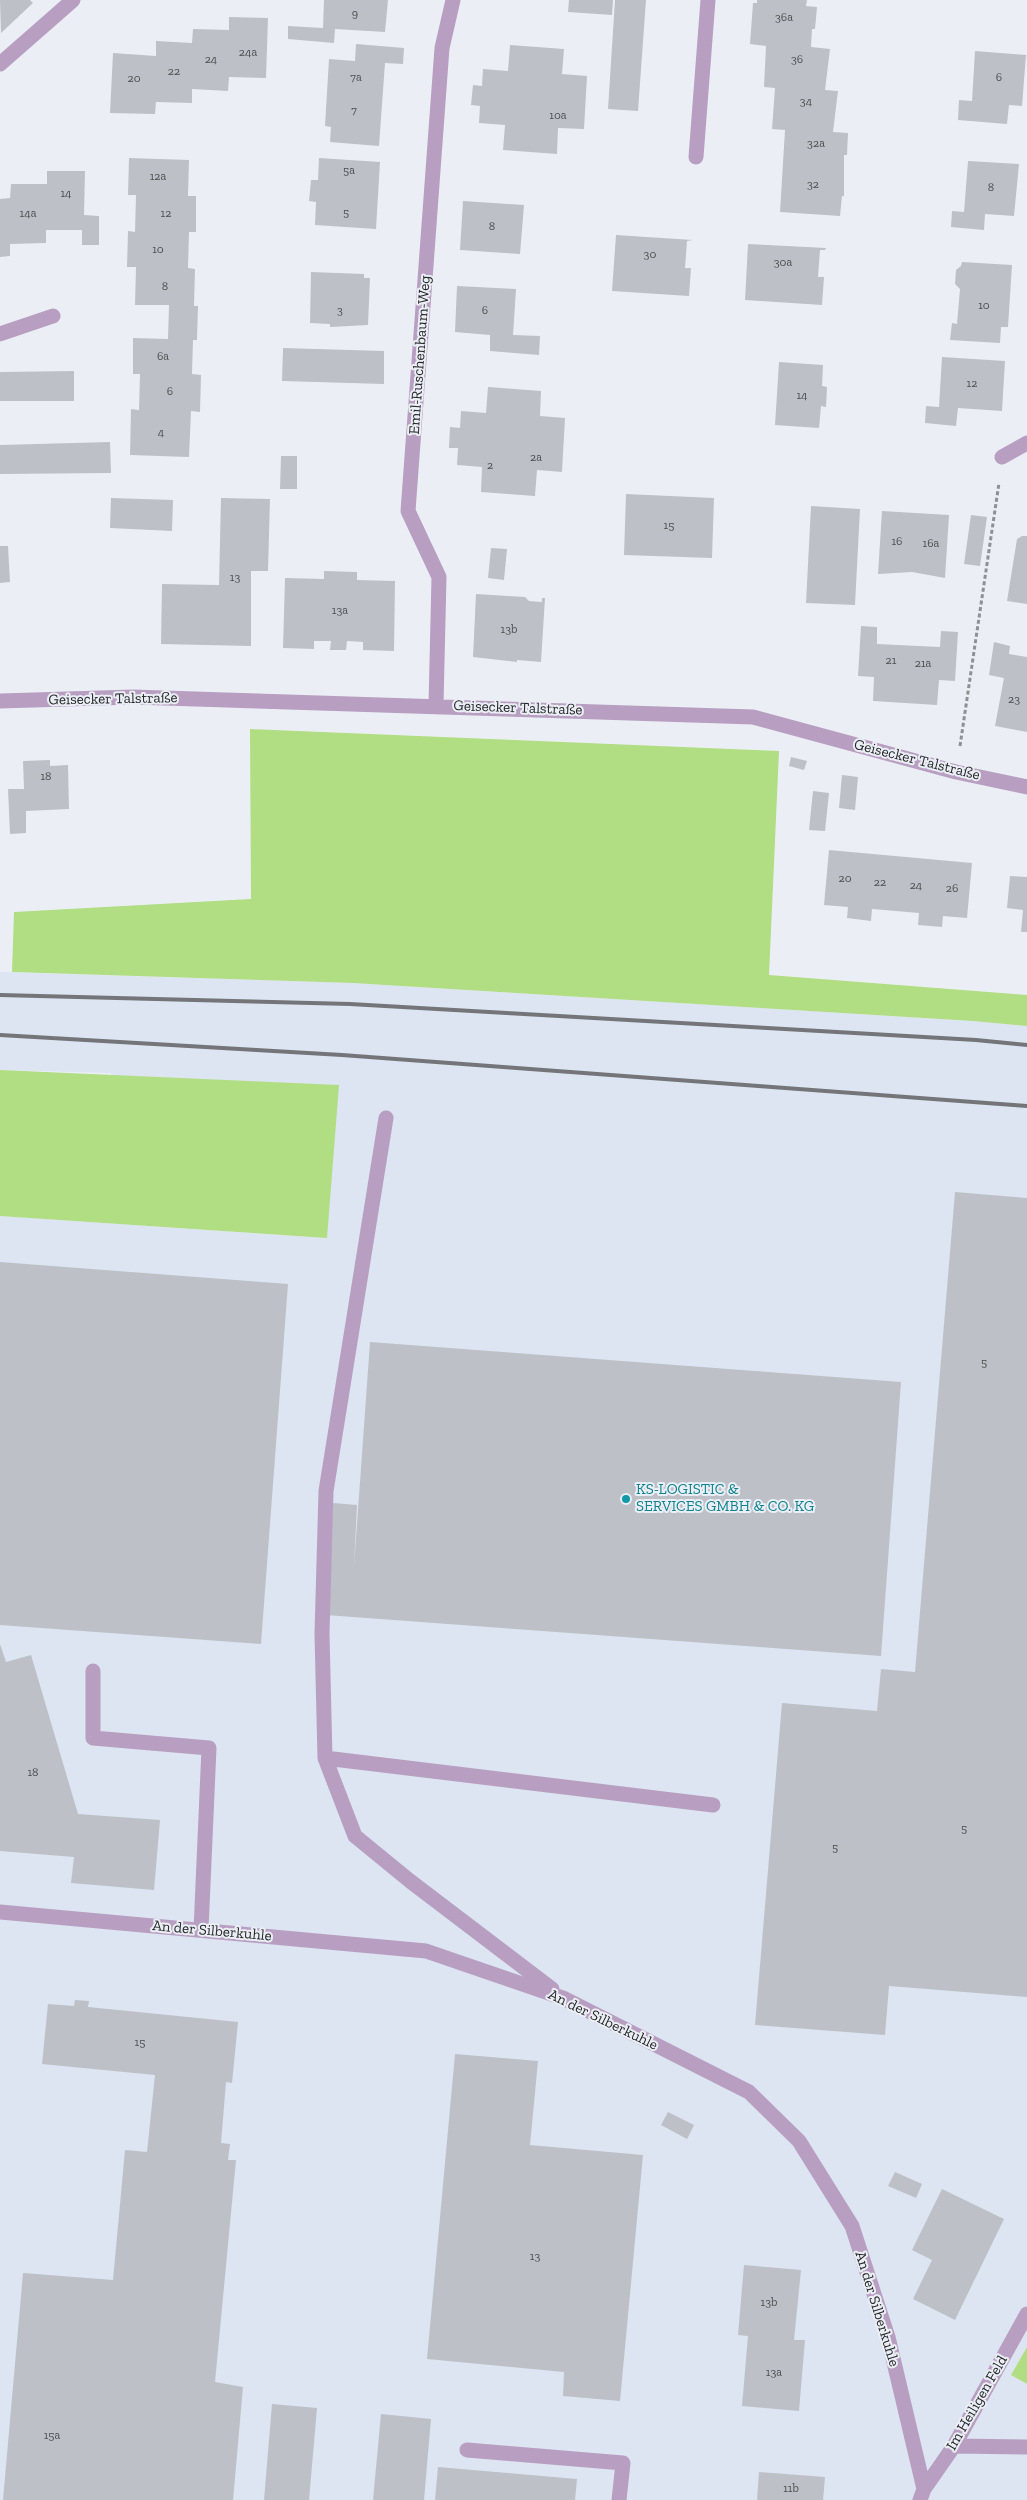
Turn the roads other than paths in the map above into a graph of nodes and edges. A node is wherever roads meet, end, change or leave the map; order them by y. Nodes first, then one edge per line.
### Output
1 (73, 0) edge
2 (453, 0) edge
3 (708, 0) edge
4 (0, 64) edge
5 (696, 157) dead end
6 (53, 316) dead end
7 (0, 334) edge
8 (1027, 443) edge
9 (1002, 457) road end
10 (0, 701) edge
11 (436, 705) junction
12 (1027, 787) edge
13 (386, 1118) dead end
14 (93, 1671) dead end
15 (325, 1758) junction
16 (713, 1805) dead end
17 (0, 1912) edge
18 (201, 1930) junction
19 (563, 1998) junction
20 (1027, 2314) edge
21 (954, 2446) junction
22 (1027, 2447) edge
23 (467, 2450) dead end
24 (922, 2495) edge
25 (619, 2500) edge

1 - 4 street
2 - 11 street, Emil-Ruschenbaum-Weg
3 - 5 street
6 - 7 street
8 - 9 street
10 - 11 street, Geisecker Talstraße
11 - 12 street, Geisecker Talstraße
13 - 15 street
14 - 18 street
15 - 16 street
15 - 19 street
17 - 18 street, An der Silberkuhle
18 - 19 street, An der Silberkuhle
19 - 24 street, An der Silberkuhle
20 - 21 street, Im Heiligen Feld
21 - 22 street
21 - 24 street, Im Heiligen Feld
23 - 25 street

